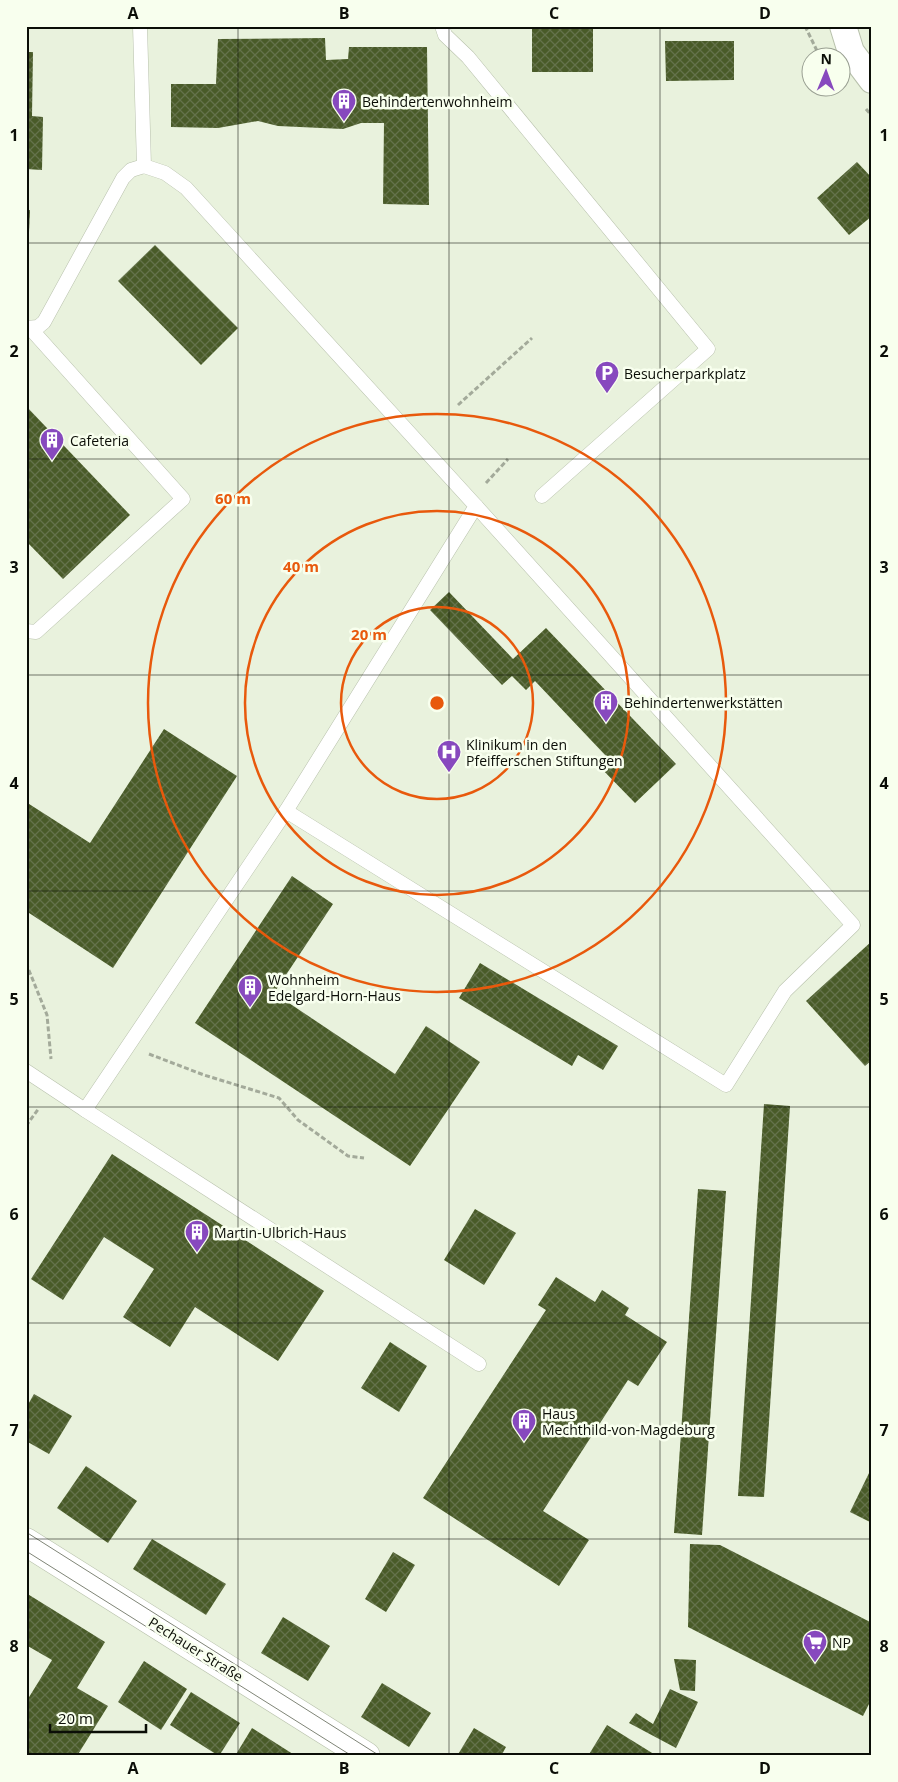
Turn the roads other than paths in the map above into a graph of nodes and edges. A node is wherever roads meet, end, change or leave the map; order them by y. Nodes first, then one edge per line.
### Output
1 (140, 26) edge
2 (442, 26) edge
3 (842, 26) edge
4 (872, 80) edge
5 (144, 166) junction
6 (28, 328) edge
7 (542, 496) dead end
8 (476, 506) junction
9 (26, 632) edge
10 (286, 811) junction
11 (26, 1071) edge
12 (85, 1110) junction
13 (479, 1364) dead end
14 (26, 1542) edge
15 (366, 1756) edge

1 - 5 lane
2 - 7 lane
3 - 4 street
5 - 6 lane
5 - 8 lane
6 - 9 lane
8 - 10 lane
8 - 10 lane
10 - 12 lane
11 - 12 lane
12 - 13 lane
14 - 15 main road, Pechauer Straße

